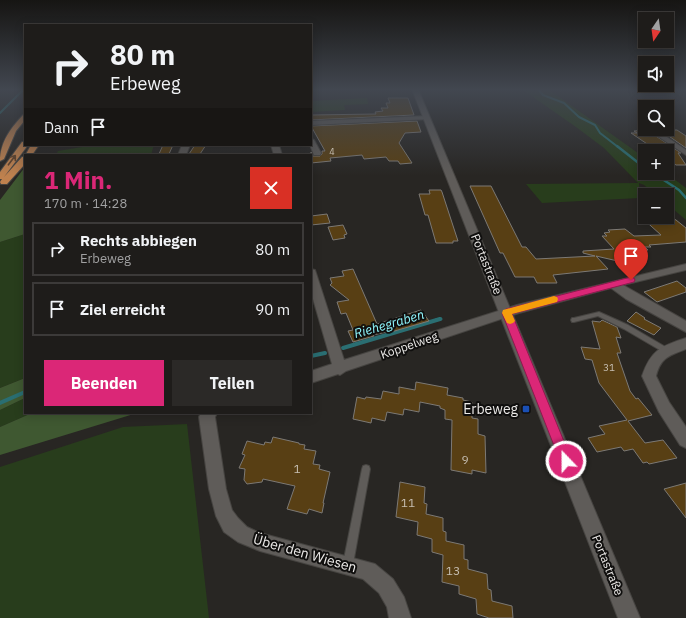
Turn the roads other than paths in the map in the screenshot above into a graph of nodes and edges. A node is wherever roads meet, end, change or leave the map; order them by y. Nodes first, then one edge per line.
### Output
1 (23, 118) edge
2 (427, 118) joint
3 (312, 123) edge
4 (20, 135) dead end
5 (660, 136) edge
6 (312, 142) edge
7 (24, 145) edge
8 (317, 153) dead end
9 (686, 153) edge
10 (0, 160) edge
11 (24, 160) edge
12 (0, 177) edge
13 (0, 185) edge
14 (686, 267) edge
15 (312, 276) edge
16 (613, 284) junction
17 (506, 313) junction
18 (574, 320) dead end
19 (686, 327) edge
20 (686, 343) edge
21 (667, 352) junction
22 (340, 369) junction
23 (312, 377) edge
24 (209, 414) edge
25 (686, 440) edge
26 (366, 469) dead end
27 (348, 566) junction
28 (400, 618) edge
29 (629, 618) edge

1 - 10 highway
2 - 3 street
2 - 17 street, Portastraße
4 - 10 highway
5 - 9 street
6 - 8 street
12 -> 7 highway
11 - 13 highway
14 - 16 street
15 - 22 street
16 - 17 street
16 - 19 street
17 - 22 street, Koppelweg
17 - 29 street, Portastraße
18 - 21 lane
20 - 21 street
21 - 25 street
22 - 23 street, Koppelweg
24 - 27 street, Über den Wiesen
26 - 27 lane
27 - 28 street, Über den Wiesen

